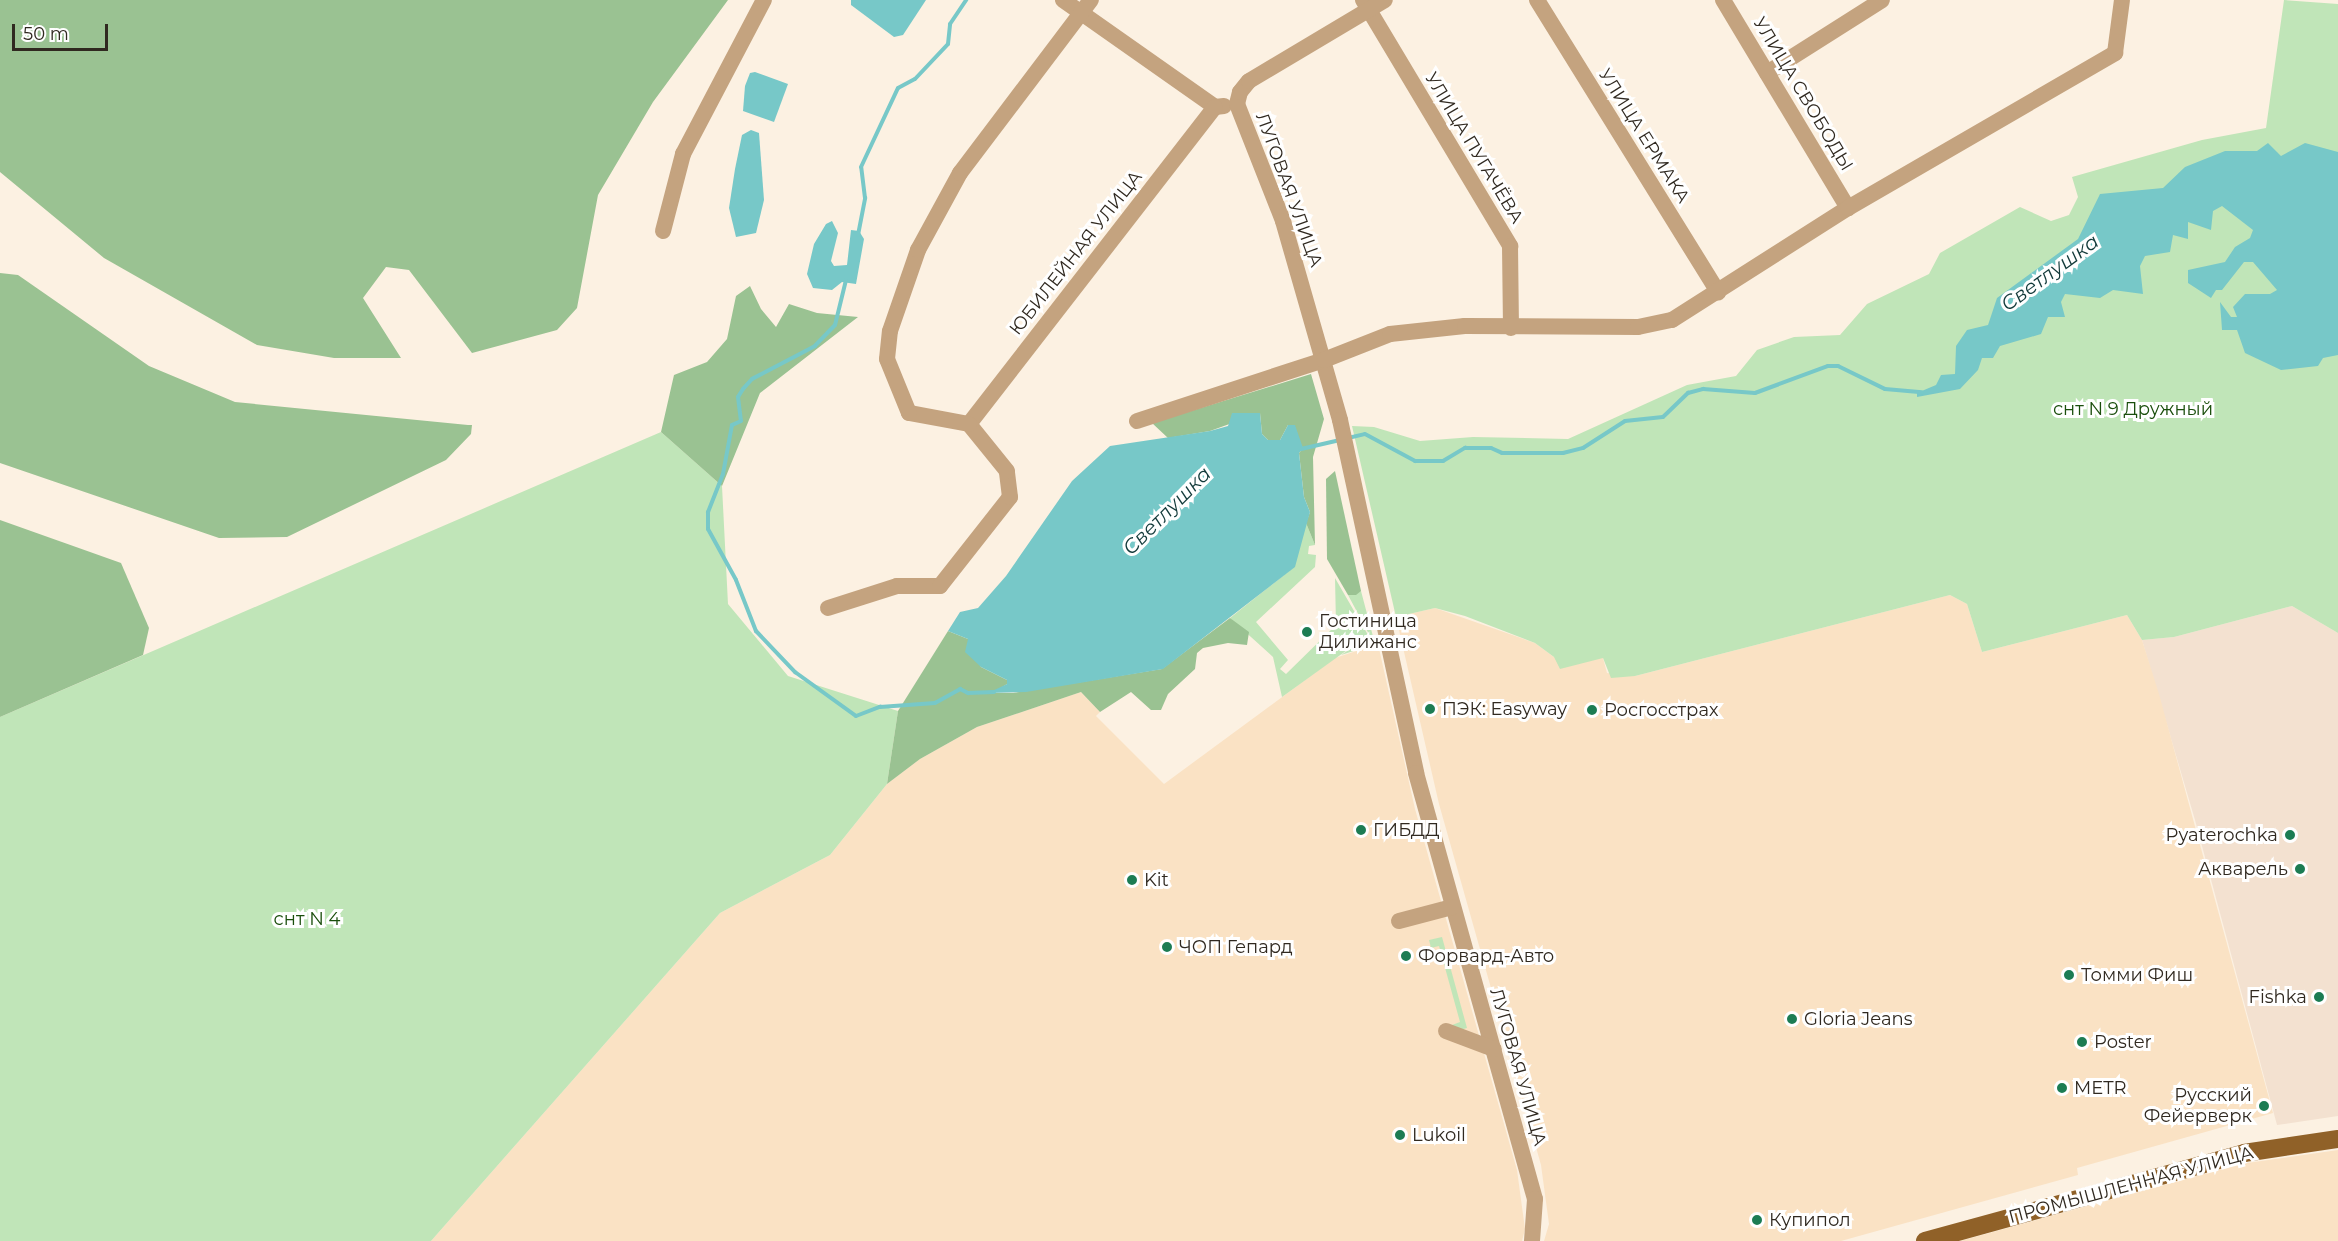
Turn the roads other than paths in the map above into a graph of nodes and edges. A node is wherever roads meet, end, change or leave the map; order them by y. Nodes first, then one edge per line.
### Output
1 (764, 0) edge
2 (1063, 0) edge
3 (1385, 0) edge
4 (1537, 0) edge
5 (1723, 0) edge
6 (1882, 0) edge
7 (2122, 0) edge
8 (1366, 5) edge
9 (1086, 6) edge
10 (1767, 73) junction
11 (1237, 104) junction
12 (1215, 107) junction
13 (1848, 208) junction
14 (663, 231) dead end
15 (1718, 292) junction
16 (1511, 328) junction
17 (1324, 360) junction
18 (1137, 421) dead end
19 (969, 424) junction
20 (828, 608) dead end
21 (1452, 907) junction
22 (1399, 921) dead end
23 (1446, 1031) dead end
24 (1494, 1049) junction
25 (2338, 1139) edge
26 (1532, 1241) edge
27 (1925, 1241) edge

1 - 14 street
2 - 9 street
3 - 8 street
4 - 15 street, УЛИЦА ЕРМАКА
5 - 10 street, УЛИЦА СВОБОДЫ
6 - 10 street
7 - 13 street
8 - 11 street
8 - 16 street, УЛИЦА ПУГАЧЁВА
9 - 12 street
9 - 19 street
10 - 13 street, УЛИЦА СВОБОДЫ
11 - 12 street, ЛУГОВАЯ УЛИЦА
11 - 17 street, ЛУГОВАЯ УЛИЦА
12 - 19 street, ЮБИЛЕЙНАЯ УЛИЦА
13 - 15 street
15 - 16 street
16 - 17 street
17 - 18 street
17 - 21 street, ЛУГОВАЯ УЛИЦА
19 - 20 street
21 - 22 street
21 - 24 street, ЛУГОВАЯ УЛИЦА
23 - 24 street
24 - 26 street, ЛУГОВАЯ УЛИЦА
25 - 27 main road, ПРОМЫШЛЕННАЯ УЛИЦА

